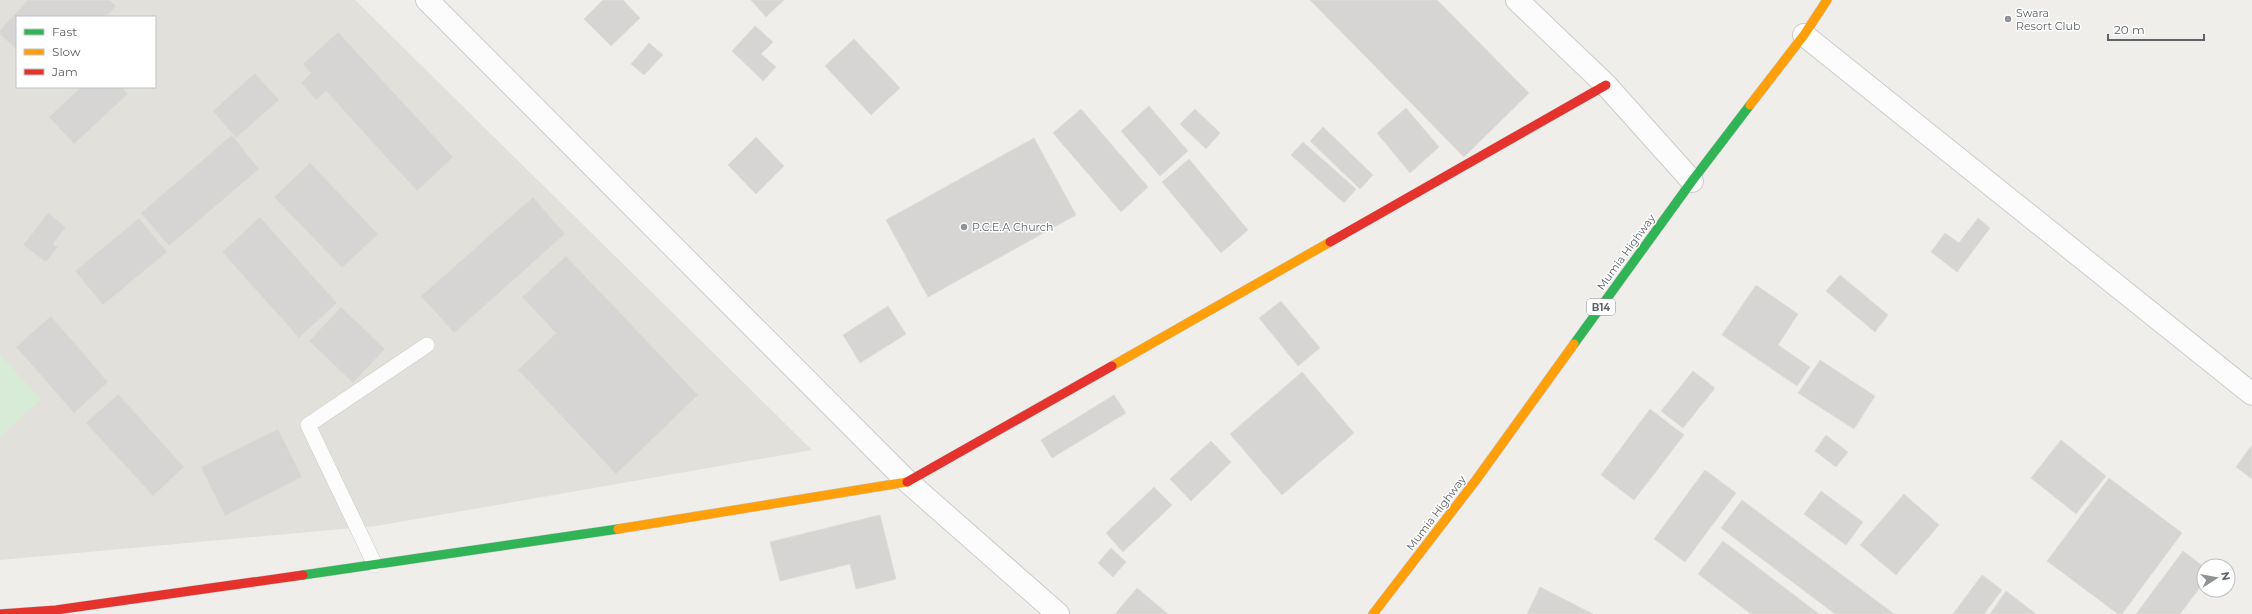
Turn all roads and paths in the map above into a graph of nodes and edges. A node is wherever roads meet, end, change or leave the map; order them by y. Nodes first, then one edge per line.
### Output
1 (427, 0) edge
2 (1517, 0) edge
3 (1827, 0) edge
4 (1804, 36) junction
5 (1606, 85) junction
6 (1692, 181) junction
7 (427, 345) dead end
8 (2252, 394) edge
9 (908, 482) junction
10 (376, 565) junction
11 (0, 614) edge
12 (1058, 614) edge
13 (1373, 614) edge

1 - 9 street
2 - 5 street
3 - 4 main road, Mumia Highway / B14
4 - 6 main road, Mumia Highway / B14
4 - 8 street
5 - 6 street
5 - 9 main road
6 - 13 main road, Mumia Highway / B14
7 - 10 lane
9 - 10 main road
9 - 12 street
10 - 11 main road

